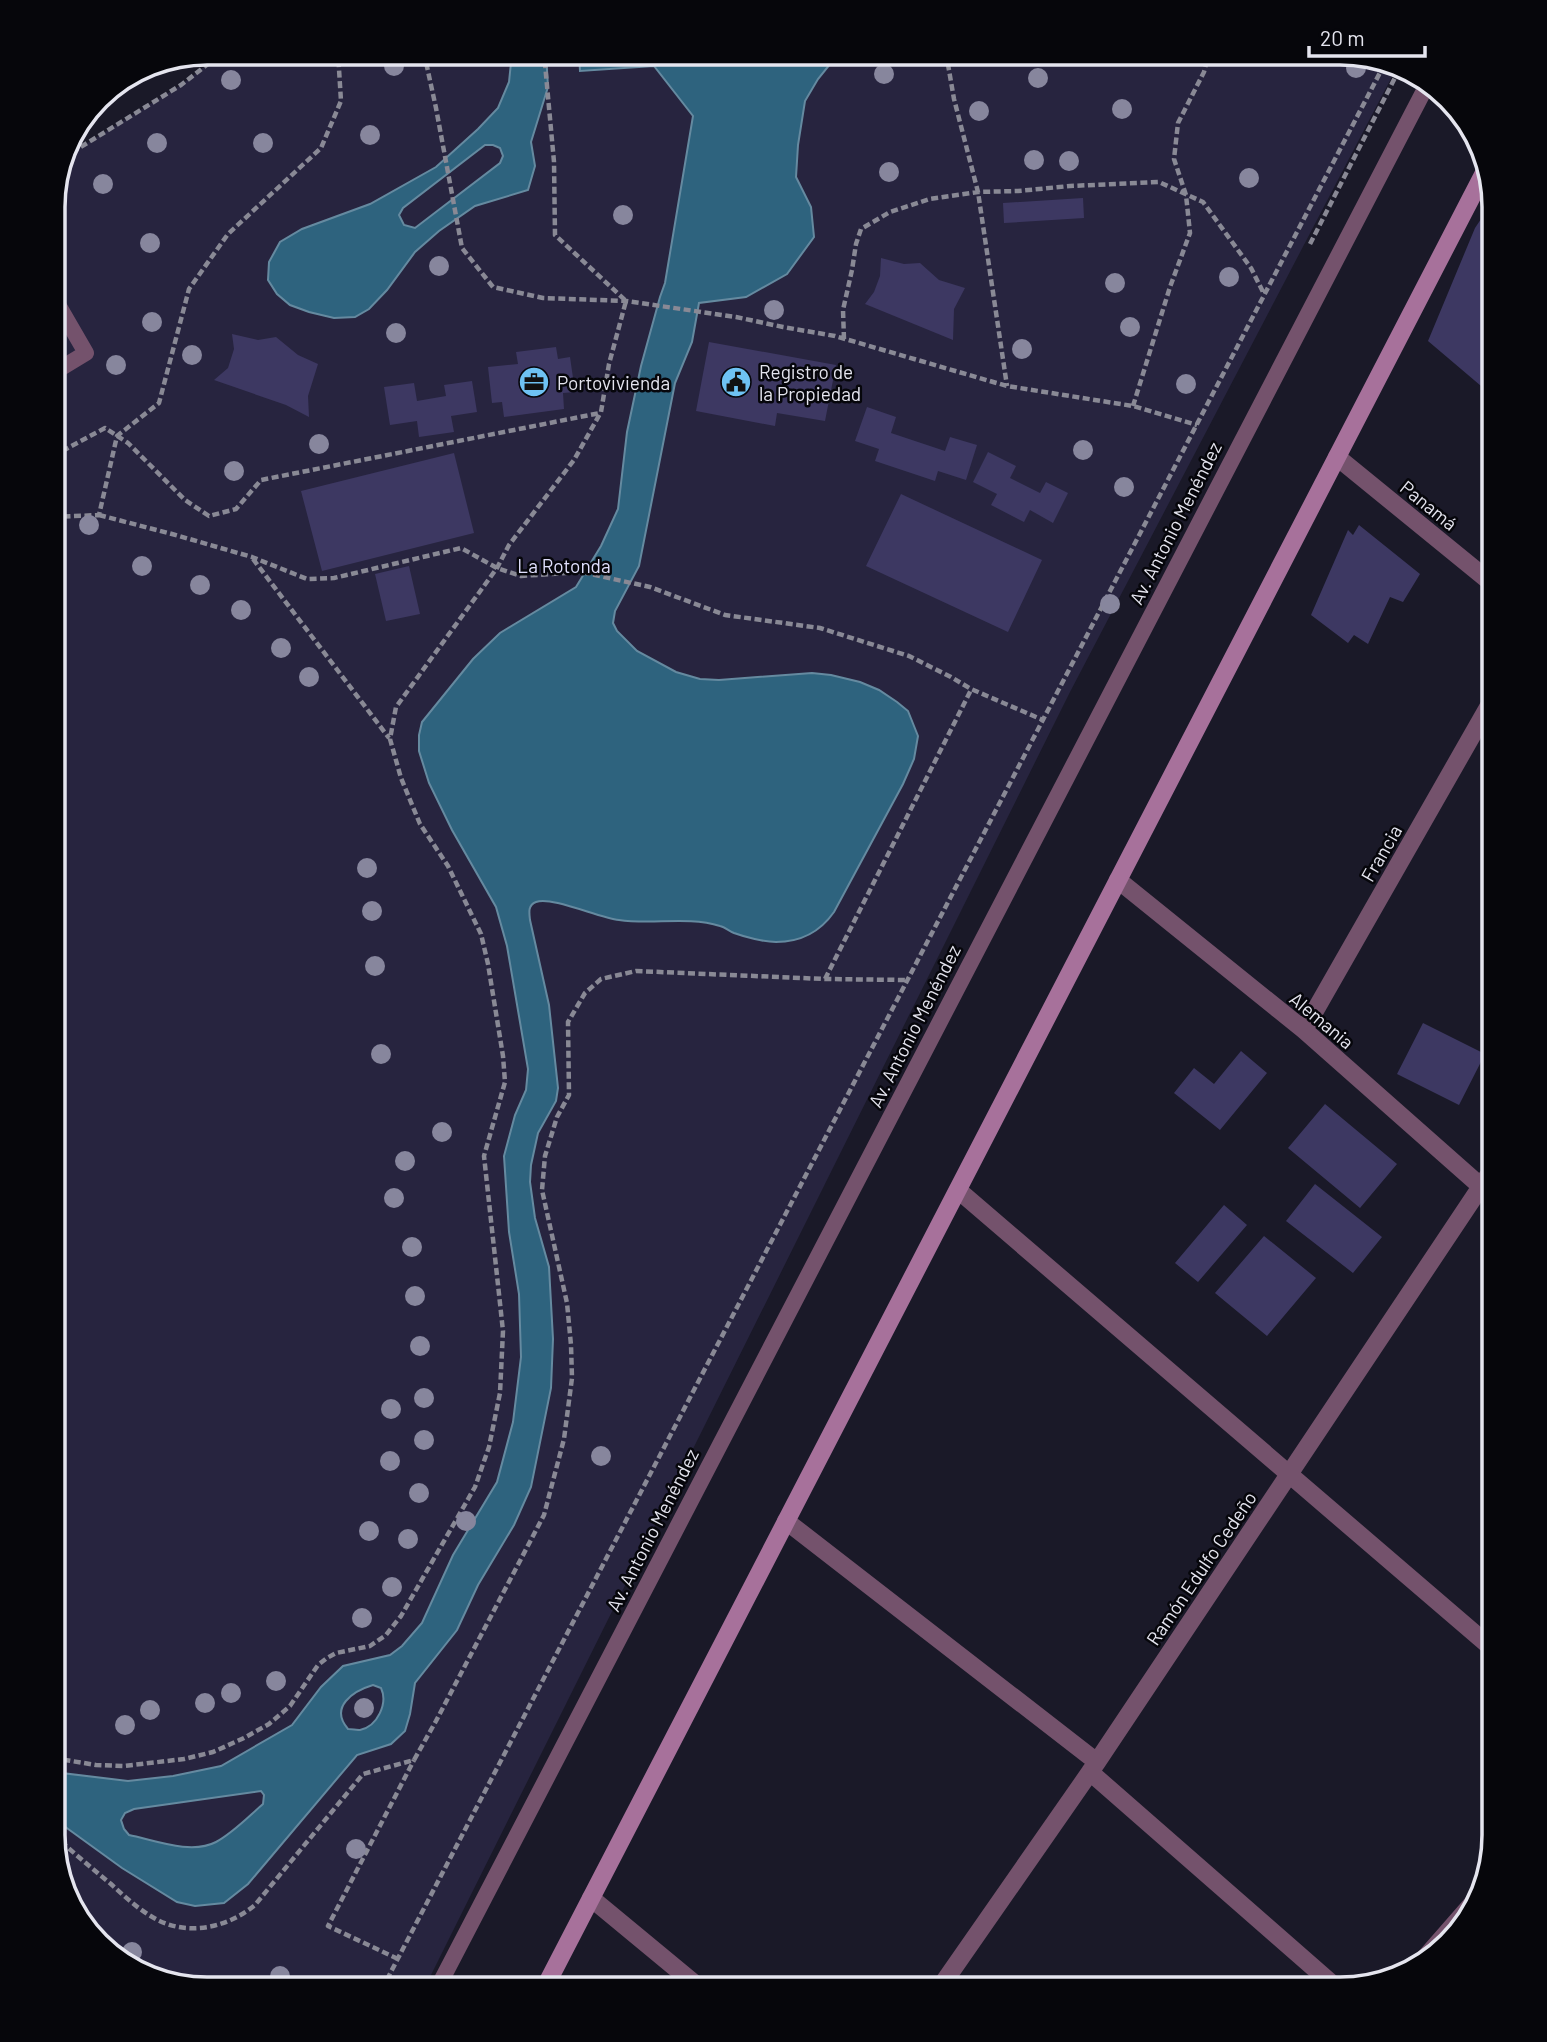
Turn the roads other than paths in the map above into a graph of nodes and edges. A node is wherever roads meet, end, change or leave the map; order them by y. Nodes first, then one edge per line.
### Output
1 (1423, 92) edge
2 (1480, 180) edge
3 (65, 317) edge
4 (65, 366) edge
5 (1337, 457) junction
6 (1482, 575) edge
7 (1482, 718) edge
8 (1118, 880) junction
9 (1304, 1030) junction
10 (1482, 1187) edge
11 (958, 1190) junction
12 (1482, 1201) edge
13 (1289, 1474) junction
14 (786, 1521) junction
15 (1482, 1640) edge
16 (1094, 1767) junction
17 (591, 1898) junction
18 (444, 1977) edge
19 (551, 1977) edge
20 (685, 1977) edge
21 (948, 1977) edge
22 (1324, 1977) edge

1 - 18 lane, Av. Antonio Menéndez
2 - 5 street
3 - 4 lane
5 - 6 street, Panamá
5 - 8 street
7 - 9 street, Francia
8 - 9 street, Alemania
8 - 11 street
9 - 10 street, Alemania
11 - 13 street
11 - 14 street
12 - 13 street, Ramón Edulfo Cedeño
13 - 15 street
13 - 16 street, Ramón Edulfo Cedeño
14 - 16 street
14 - 17 street
16 - 21 street, Ramón Edulfo Cedeño
16 - 22 street
17 - 19 street
17 - 20 street

